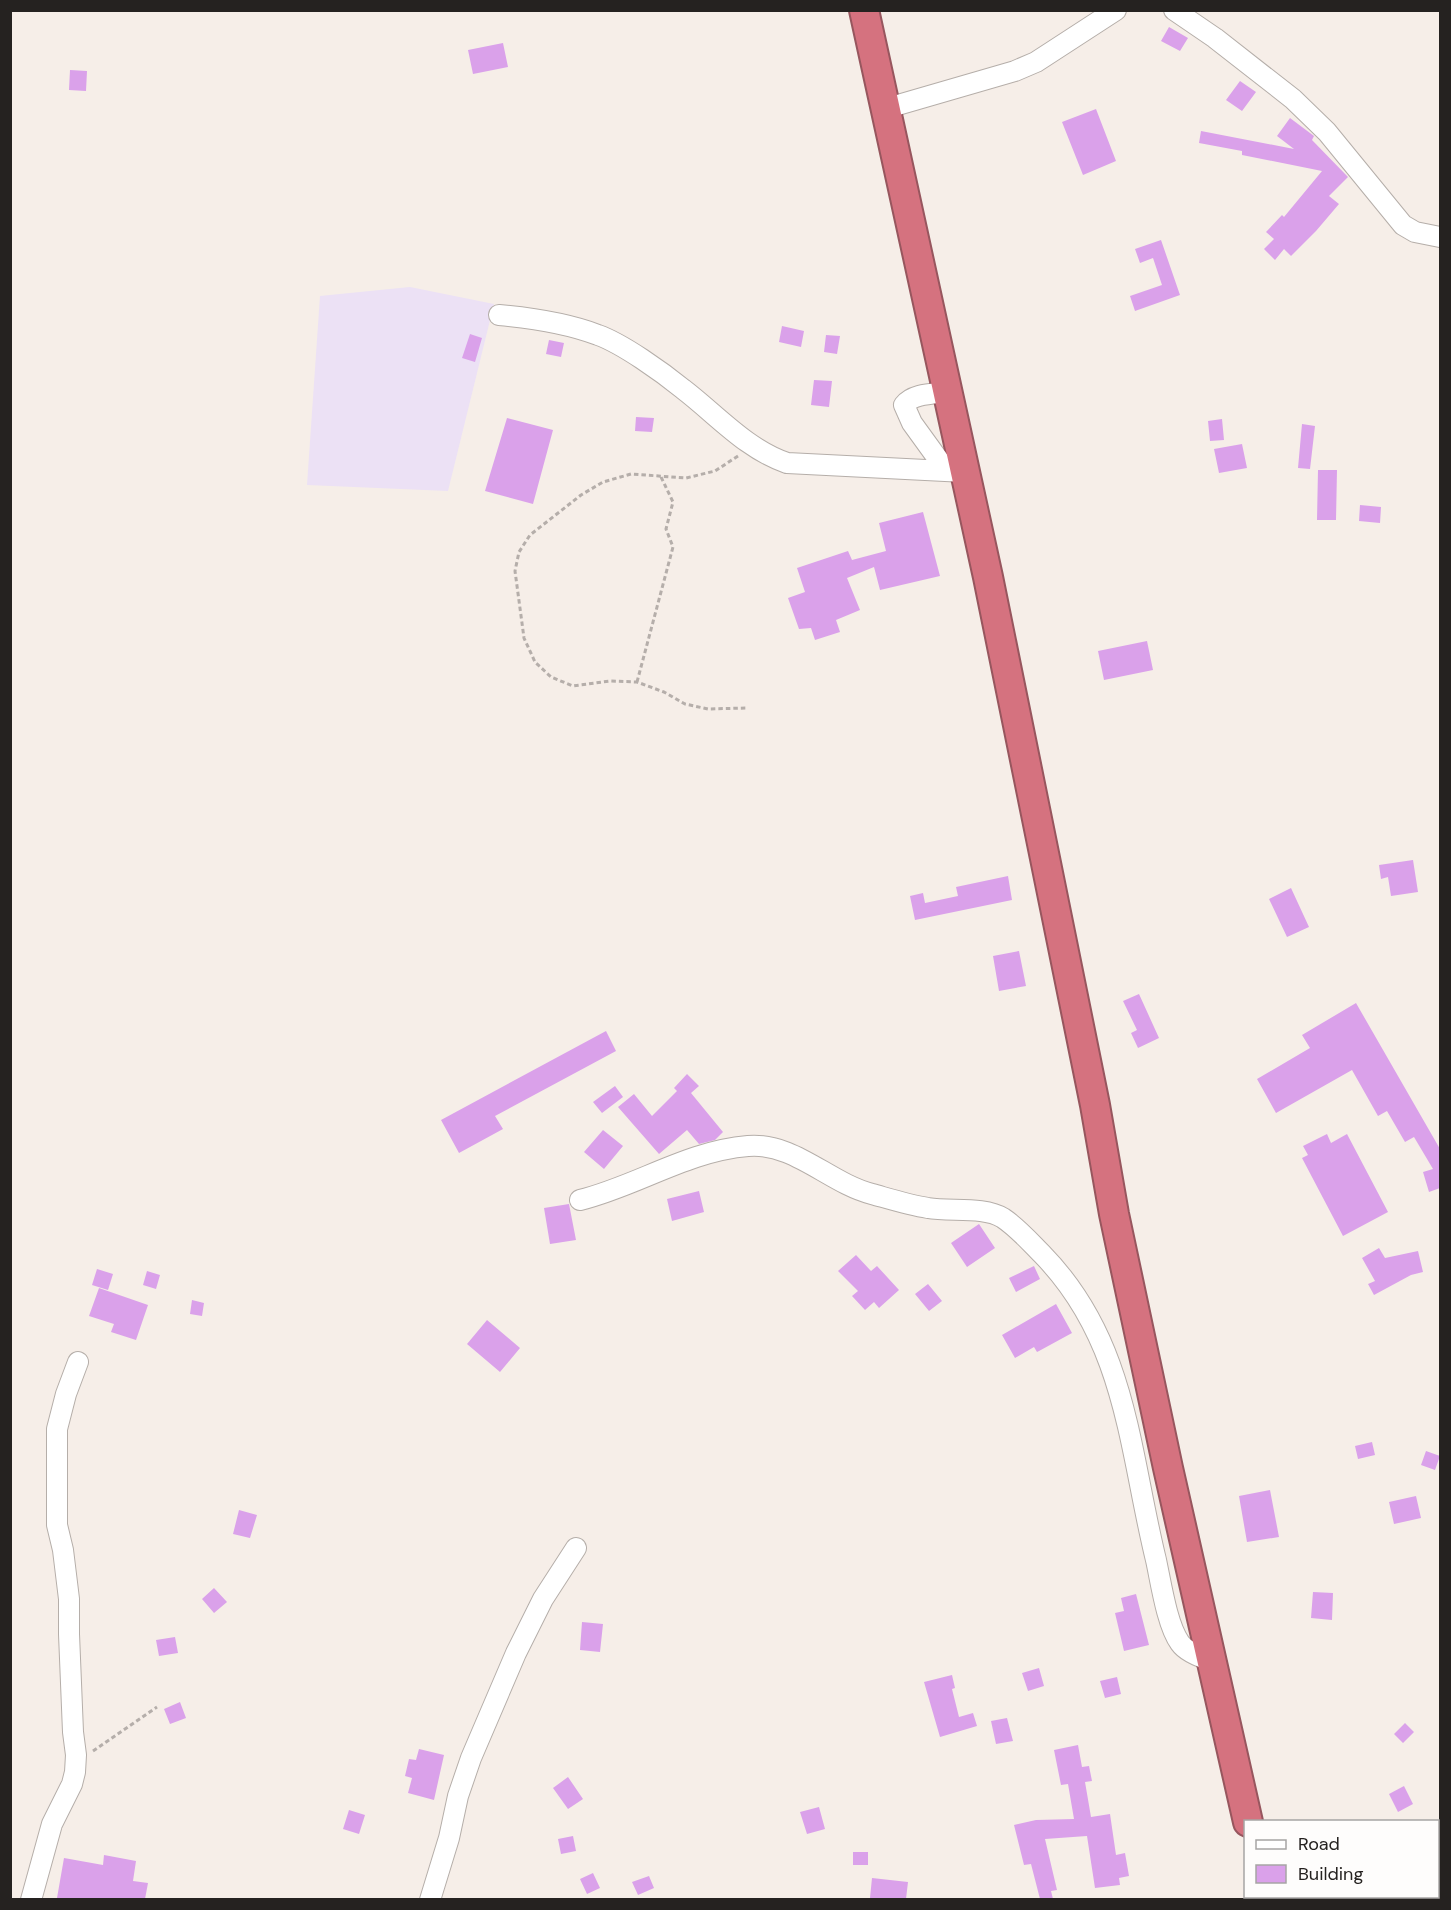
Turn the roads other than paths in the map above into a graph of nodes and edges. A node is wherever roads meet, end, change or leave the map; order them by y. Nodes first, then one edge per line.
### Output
1 (864, 10) edge
2 (1116, 10) edge
3 (1174, 10) edge
4 (1090, 19) edge
5 (884, 108) junction
6 (1440, 237) edge
7 (499, 315) dead end
8 (948, 392) junction
9 (955, 471) junction
10 (579, 1200) dead end
11 (78, 1362) dead end
12 (576, 1548) dead end
13 (1213, 1662) junction
14 (1248, 1820) edge
15 (31, 1899) edge
16 (430, 1899) edge

1 - 5 highway
2 - 4 street
3 - 6 street
4 - 5 street
5 - 8 highway
7 - 9 street
8 - 9 highway
8 - 9 street
9 - 13 highway
10 - 13 street
11 - 15 street
12 - 16 street
13 - 14 highway

